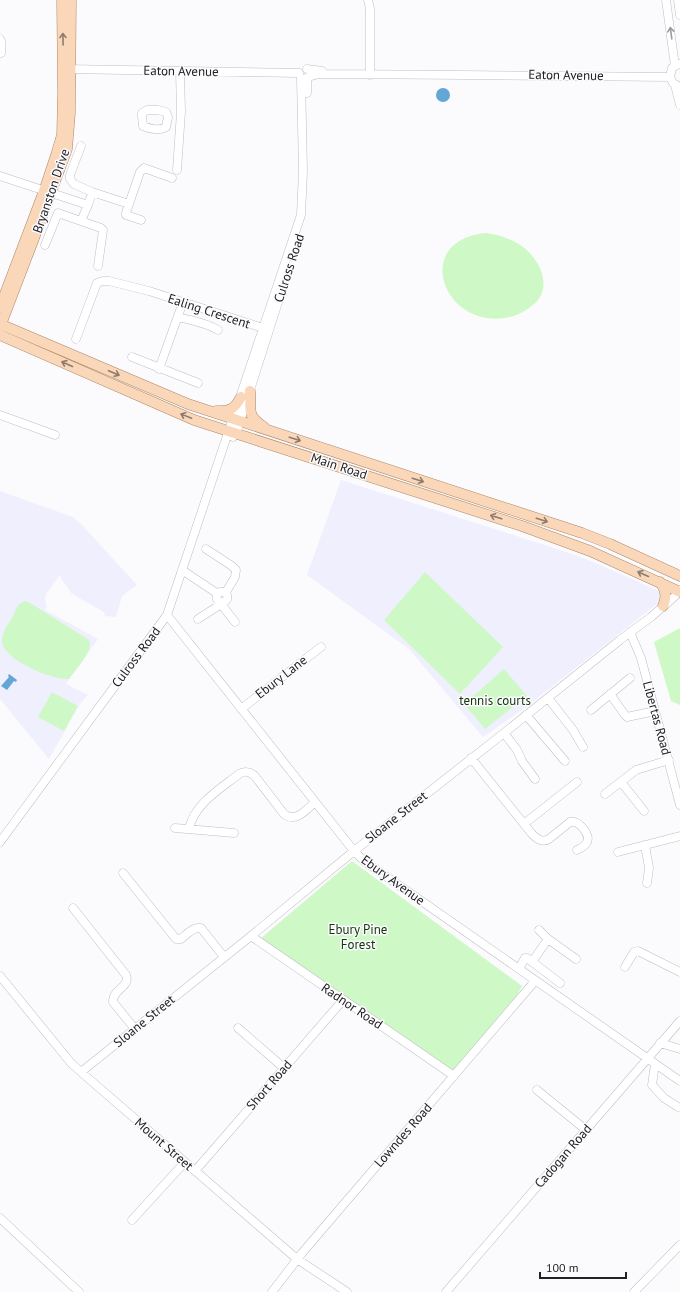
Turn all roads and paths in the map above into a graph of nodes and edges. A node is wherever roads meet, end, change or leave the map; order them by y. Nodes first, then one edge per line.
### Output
1 (62, 0) edge
2 (71, 0) edge
3 (370, 0) edge
4 (666, 0) edge
5 (678, 0) edge
6 (680, 15) edge
7 (0, 39) edge
8 (1, 53) edge
9 (677, 65) edge
10 (67, 69) junction
11 (180, 71) junction
12 (370, 72) junction
13 (304, 75) junction
14 (670, 77) junction
15 (678, 86) edge
16 (680, 105) edge
17 (168, 122) dead end
18 (180, 122) junction
19 (81, 146) dead end
20 (177, 170) dead end
21 (0, 176) edge
22 (172, 178) dead end
23 (48, 192) junction
24 (92, 192) junction
25 (129, 204) junction
26 (88, 206) junction
27 (142, 220) dead end
28 (81, 221) junction
29 (45, 244) dead end
30 (98, 266) dead end
31 (183, 302) junction
32 (0, 306) edge
33 (178, 317) junction
34 (0, 325) edge
35 (218, 330) dead end
36 (266, 330) junction
37 (0, 335) edge
38 (76, 339) dead end
39 (0, 341) edge
40 (14, 342) junction
41 (132, 357) dead end
42 (159, 368) junction
43 (198, 383) dead end
44 (250, 391) junction
45 (241, 397) junction
46 (208, 411) junction
47 (0, 415) edge
48 (236, 421) junction
49 (268, 430) junction
50 (232, 433) junction
51 (55, 435) dead end
52 (206, 549) dead end
53 (666, 569) junction
54 (182, 570) junction
55 (680, 571) edge
56 (680, 576) edge
57 (660, 582) junction
58 (679, 592) edge
59 (222, 598) junction
60 (663, 606) junction
61 (167, 614) junction
62 (198, 619) dead end
63 (235, 622) dead end
64 (630, 632) junction
65 (321, 647) dead end
66 (630, 678) dead end
67 (610, 694) junction
68 (548, 698) junction
69 (241, 708) junction
70 (591, 710) dead end
71 (655, 711) junction
72 (526, 715) junction
73 (504, 733) junction
74 (583, 747) dead end
75 (471, 758) junction
76 (669, 760) junction
77 (565, 761) dead end
78 (535, 779) dead end
79 (577, 782) dead end
80 (621, 782) junction
81 (605, 794) dead end
82 (316, 802) junction
83 (680, 805) edge
84 (644, 811) dead end
85 (524, 824) junction
86 (175, 828) dead end
87 (189, 830) junction
88 (234, 833) dead end
89 (680, 836) edge
90 (0, 842) edge
91 (645, 845) junction
92 (577, 850) dead end
93 (354, 851) junction
94 (618, 852) dead end
95 (123, 873) dead end
96 (647, 883) dead end
97 (73, 908) dead end
98 (538, 930) dead end
99 (251, 936) junction
100 (548, 939) junction
101 (224, 957) junction
102 (576, 959) dead end
103 (532, 962) junction
104 (625, 967) dead end
105 (519, 969) junction
106 (680, 972) edge
107 (0, 976) edge
108 (535, 981) junction
109 (560, 983) dead end
110 (343, 1000) junction
111 (680, 1021) edge
112 (238, 1028) dead end
113 (135, 1029) junction
114 (660, 1043) junction
115 (680, 1048) edge
116 (647, 1058) junction
117 (655, 1064) junction
118 (284, 1068) junction
119 (81, 1072) junction
120 (454, 1076) junction
121 (680, 1081) edge
122 (537, 1090) dead end
123 (678, 1107) dead end
124 (586, 1130) junction
125 (185, 1162) junction
126 (195, 1171) junction
127 (0, 1218) edge
128 (132, 1220) dead end
129 (680, 1246) edge
130 (297, 1259) junction
131 (79, 1292) edge
132 (272, 1292) edge
133 (346, 1292) edge
134 (446, 1292) edge
135 (634, 1292) edge

10 -> 1 main road, Bryanston Drive
2 - 10 main road, Bryanston Drive
3 - 12 street
9 -> 4 street
5 - 6 street
7 - 8 street
9 - 14 street
10 - 11 street, Eaton Avenue
10 - 23 main road, Bryanston Drive
11 - 13 street, Eaton Avenue
11 - 18 street
12 - 13 street, Eaton Avenue
12 - 14 street, Eaton Avenue
13 - 36 street, Culross Road
14 - 15 street
15 - 16 street
17 - 18 street
18 - 20 street
19 - 24 street
21 - 23 street
22 - 25 street
23 - 26 street
23 - 32 main road, Bryanston Drive
23 - 34 main road, Bryanston Drive
24 - 25 street
24 - 26 street
25 - 27 street
26 - 28 street
28 - 29 street
28 - 30 street
31 - 33 street
31 - 36 street, Ealing Crescent
31 - 38 street, Ealing Crescent
33 - 35 street
33 - 42 street
34 -> 46 main road, Main Road
36 - 44 street, Culross Road
36 - 45 street, Culross Road
37 - 40 main road, Main Road
39 - 40 main road
50 -> 40 main road, Main Road
41 - 42 street
42 - 43 street
44 - 48 street, Culross Road
44 - 49 main road
45 - 46 main road
45 - 48 street, Culross Road
46 - 48 main road, Main Road
47 - 51 street
48 - 49 main road, Main Road
48 - 50 street, Culross Road
49 -> 53 main road, Main Road
50 - 54 street, Culross Road
57 -> 50 main road, Main Road
52 - 59 street
53 - 55 main road
53 - 56 main road, Main Road
54 - 59 street
54 - 61 street, Culross Road
57 - 58 main road, Main Road
57 - 60 main road
58 - 60 street, Sloane Street
59 - 62 street
59 - 63 street
60 - 64 street, Sloane Street
61 - 69 street, Ebury Avenue
61 - 90 street, Culross Road
64 - 68 street, Sloane Street
64 - 71 street, Libertas Road
65 - 69 street, Ebury Lane
66 - 67 street
67 - 70 street
67 - 71 street
68 - 72 street, Sloane Street
68 - 74 street
69 - 82 street, Ebury Avenue
71 - 76 street, Libertas Road
72 - 73 street, Sloane Street
72 - 77 street
73 - 75 street, Sloane Street
73 - 78 street
75 - 85 street
75 - 93 street, Sloane Street
76 - 80 street
76 - 83 street, Libertas Road
79 - 85 street
80 - 81 street
80 - 84 street
82 - 87 street
82 - 93 street, Ebury Avenue
85 - 92 street
86 - 87 street
87 - 88 street
89 - 91 street
91 - 94 street
91 - 96 street
93 - 99 street, Sloane Street
93 - 105 street, Ebury Avenue
95 - 101 street
97 - 113 street
98 - 100 street
99 - 101 street, Sloane Street
99 - 110 street, Radnor Road
100 - 102 street
100 - 103 street
101 - 113 street, Sloane Street
103 - 105 street
103 - 109 street
104 - 106 street
105 - 108 street, Ebury Avenue
107 - 119 street, Mount Street
108 - 116 street, Ebury Avenue
108 - 120 street, Lowndes Road
110 - 118 street, Short Road
110 - 120 street, Radnor Road
111 - 114 street, Cadogan Road
112 - 118 street
113 - 119 street, Sloane Street
114 - 115 street
114 - 116 street, Cadogan Road
116 - 117 street, Ebury Avenue
116 - 124 street, Cadogan Road
117 - 121 street, Ebury Avenue
117 - 123 street
118 - 126 street, Short Road
119 - 125 street, Mount Street
120 - 130 street, Lowndes Road
122 - 124 street
124 - 134 street, Cadogan Road
125 - 126 street, Mount Street
125 - 128 street
126 - 130 street, Mount Street
127 - 131 street
129 - 135 street
130 - 132 street, Lowndes Road
130 - 133 street, Mount Street

